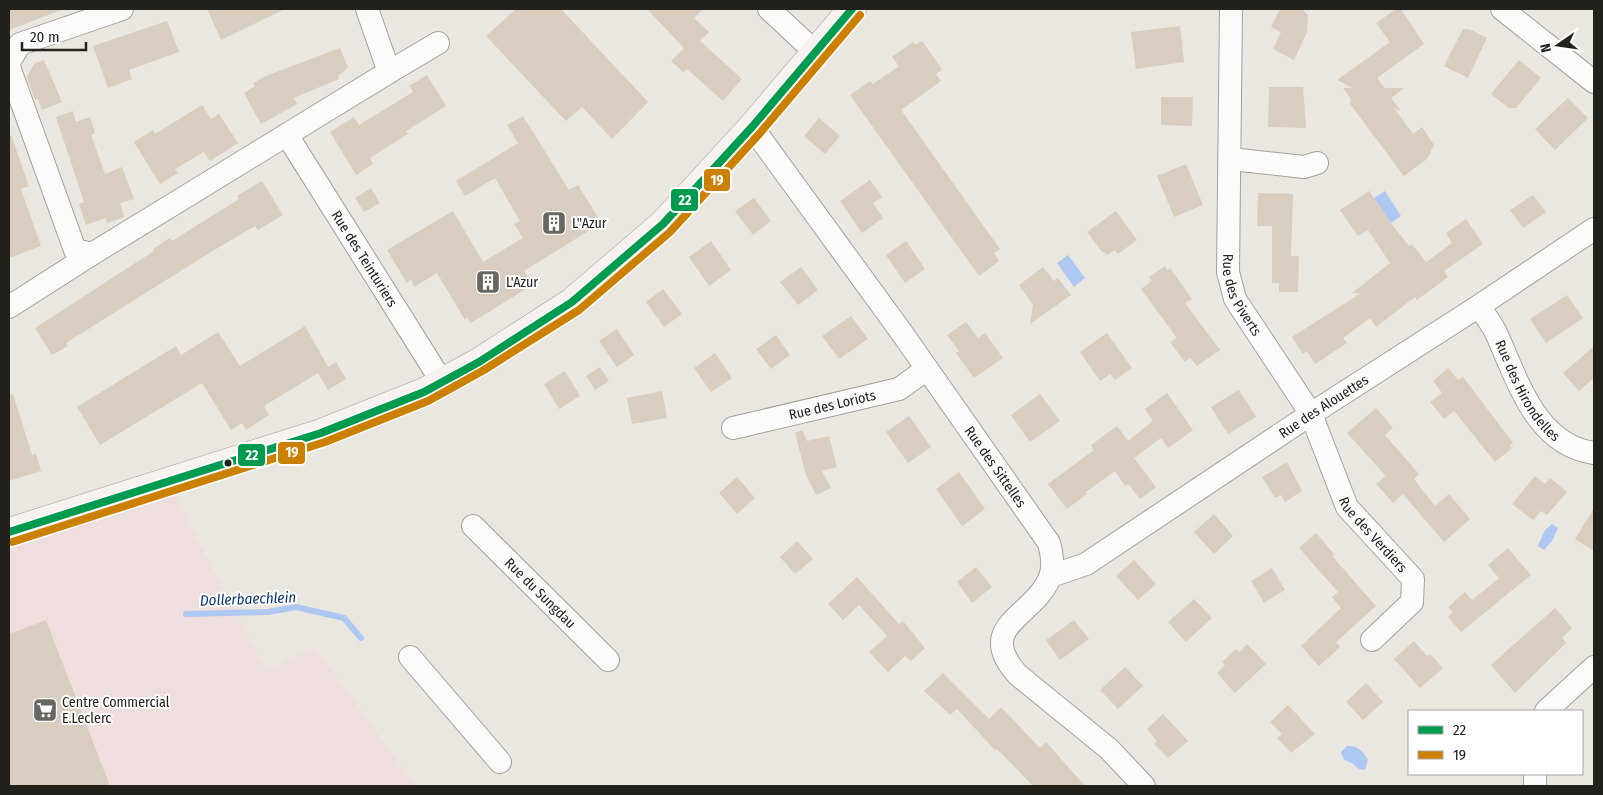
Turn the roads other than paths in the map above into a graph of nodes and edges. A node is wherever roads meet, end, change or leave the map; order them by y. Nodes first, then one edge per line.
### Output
1 (122, 9) edge
2 (367, 9) edge
3 (769, 9) edge
4 (852, 9) edge
5 (1231, 9) edge
6 (1502, 9) edge
7 (438, 43) dead end
8 (815, 52) junction
9 (9, 62) edge
10 (9, 67) edge
11 (397, 67) junction
12 (1594, 82) edge
13 (752, 127) junction
14 (287, 136) junction
15 (1230, 159) junction
16 (1317, 163) dead end
17 (1594, 229) edge
18 (80, 257) junction
19 (1479, 306) junction
20 (9, 307) edge
21 (927, 369) junction
22 (442, 382) junction
23 (1311, 414) junction
24 (733, 428) dead end
25 (1594, 453) edge
26 (473, 526) dead end
27 (9, 532) edge
28 (1051, 576) junction
29 (1372, 640) dead end
30 (410, 657) dead end
31 (608, 660) dead end
32 (1594, 667) edge
33 (1547, 710) edge
34 (500, 762) dead end
35 (1144, 786) edge

1 - 9 street
2 - 11 street
3 - 8 street
4 - 8 main road
5 - 15 street, Rue des Piverts
6 - 12 street
7 - 11 street
8 - 13 main road
10 - 18 street
11 - 14 street
13 - 21 street, Rue des Sittelles
13 - 22 main road
14 - 18 street
14 - 22 street, Rue des Teinturiers
15 - 16 street
15 - 23 street, Rue des Piverts
17 - 19 street, Rue des Alouettes
18 - 20 street
19 - 23 street, Rue des Alouettes
19 - 25 street, Rue des Hirondelles
21 - 24 street, Rue des Loriots
21 - 28 street, Rue des Sittelles
22 - 27 main road
23 - 28 street, Rue des Alouettes
23 - 29 street, Rue des Verdiers
26 - 31 street, Rue du Sungdau
28 - 35 street
30 - 34 street
32 - 33 street

